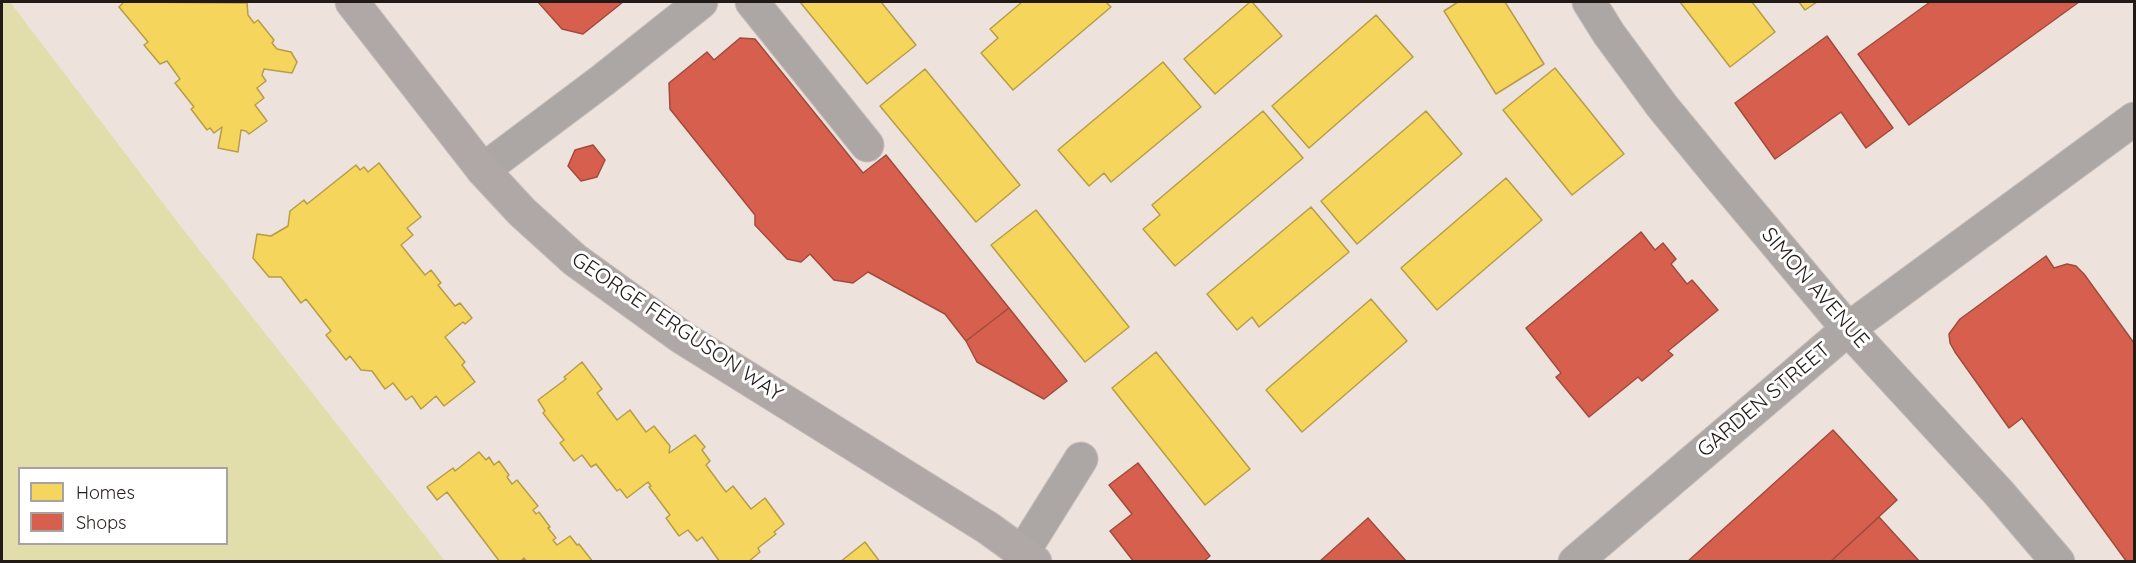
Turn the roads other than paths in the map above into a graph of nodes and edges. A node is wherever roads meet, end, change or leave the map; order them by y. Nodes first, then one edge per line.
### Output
1 (352, 2) edge
2 (701, 2) edge
3 (752, 2) edge
4 (1589, 2) edge
5 (2134, 119) edge
6 (867, 145) dead end
7 (483, 170) junction
8 (1848, 329) junction
9 (1081, 459) dead end
10 (1029, 557) edge
11 (1575, 561) edge
12 (2058, 561) edge

1 - 7 main road, GEORGE FERGUSON WAY
2 - 7 street
3 - 6 street
4 - 8 street, SIMON AVENUE
5 - 8 street, GARDEN STREET
7 - 10 main road, GEORGE FERGUSON WAY
8 - 11 street, GARDEN STREET
8 - 12 street, SIMON AVENUE
9 - 10 street

